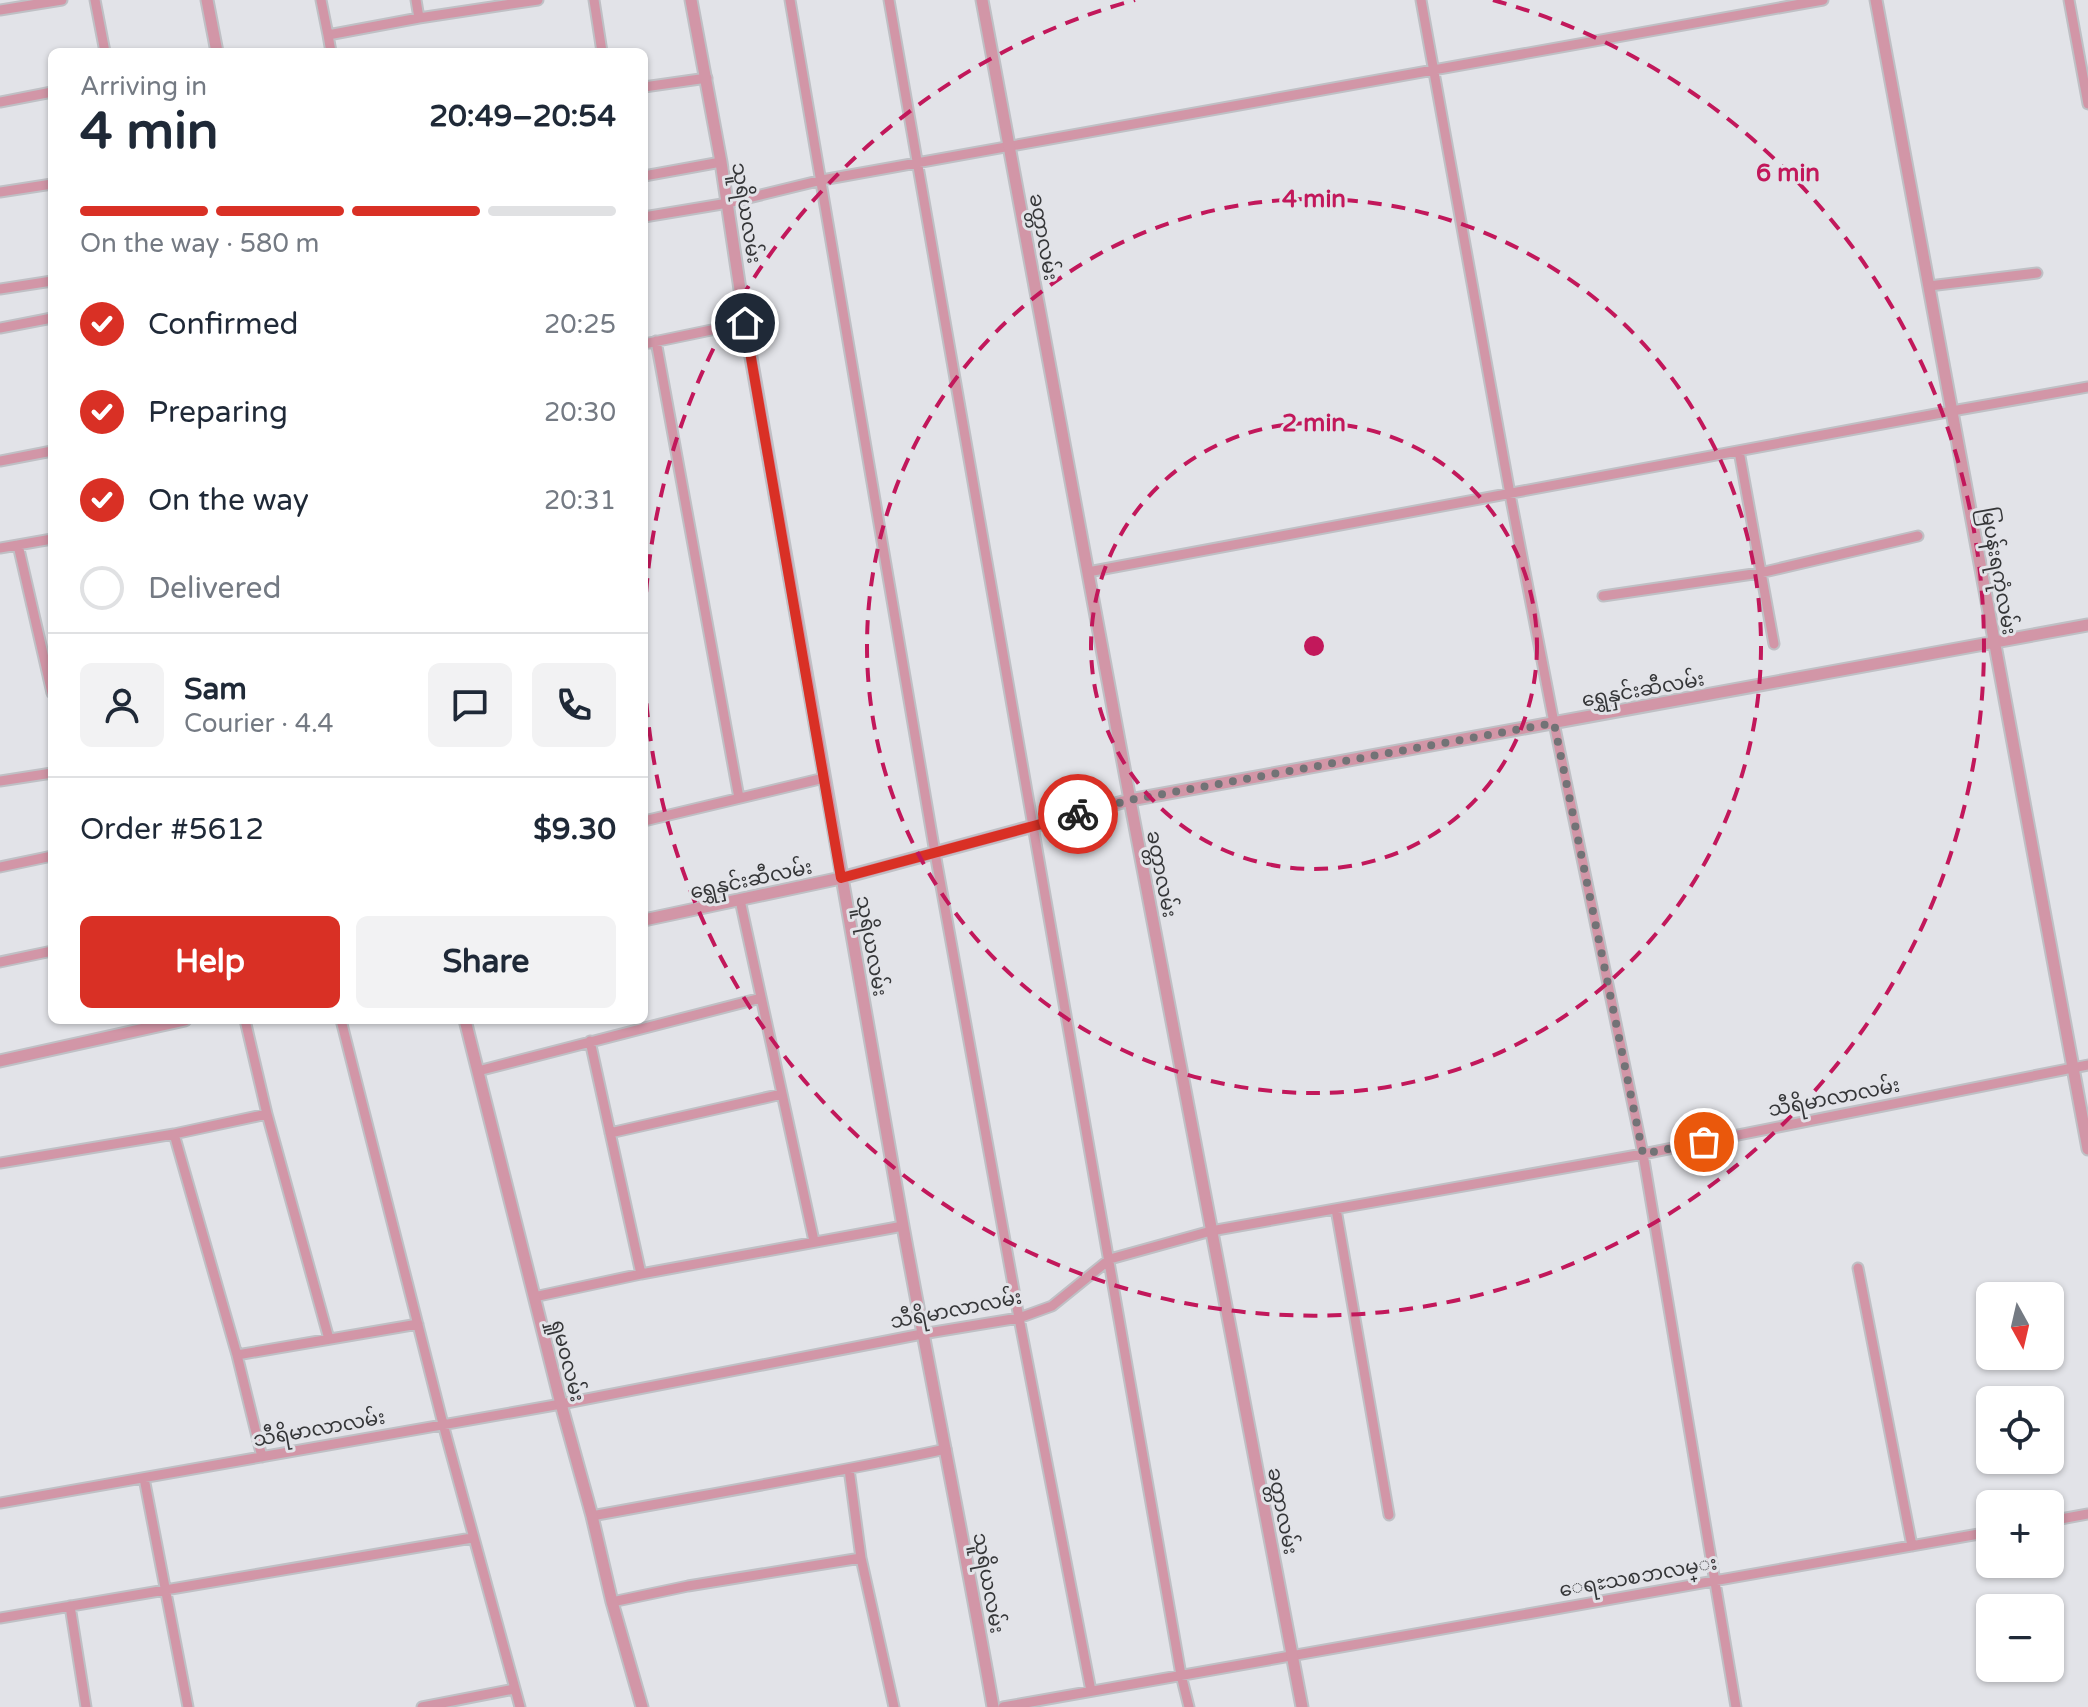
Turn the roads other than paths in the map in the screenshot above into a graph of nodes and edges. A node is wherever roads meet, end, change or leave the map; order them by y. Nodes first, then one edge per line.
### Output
1 (62, 0) edge
2 (95, 0) edge
3 (207, 0) edge
4 (321, 0) edge
5 (416, 0) edge
6 (538, 0) edge
7 (594, 0) edge
8 (691, 0) edge
9 (790, 0) edge
10 (889, 0) edge
11 (982, 0) edge
12 (1421, 0) edge
13 (1823, 0) edge
14 (1876, 0) edge
15 (2069, 0) edge
16 (0, 10) edge
17 (419, 18) junction
18 (328, 35) junction
19 (104, 48) edge
20 (216, 48) edge
21 (330, 48) edge
22 (601, 48) edge
23 (1434, 70) junction
24 (707, 78) junction
25 (648, 86) edge
26 (48, 93) edge
27 (0, 102) edge
28 (2088, 104) edge
29 (1009, 147) junction
30 (721, 162) junction
31 (917, 163) junction
32 (648, 175) edge
33 (822, 180) junction
34 (48, 185) edge
35 (0, 192) edge
36 (728, 203) junction
37 (648, 216) edge
38 (2037, 273) dead end
39 (48, 282) edge
40 (1929, 286) junction
41 (0, 289) edge
42 (48, 319) edge
43 (745, 323) junction
44 (0, 328) edge
45 (656, 341) junction
46 (648, 343) edge
47 (2088, 387) edge
48 (1952, 411) junction
49 (1739, 451) junction
50 (48, 452) edge
51 (0, 461) edge
52 (1510, 494) junction
53 (1918, 536) dead end
54 (48, 540) edge
55 (18, 545) junction
56 (0, 548) edge
57 (1088, 572) junction
58 (1760, 573) junction
59 (1603, 596) dead end
60 (2088, 625) edge
61 (1774, 644) dead end
62 (1994, 644) junction
63 (48, 676) edge
64 (1554, 723) junction
65 (48, 774) edge
66 (824, 778) junction
67 (0, 781) edge
68 (739, 798) junction
69 (1130, 800) junction
70 (648, 820) edge
71 (1034, 826) junction
72 (935, 853) junction
73 (48, 857) edge
74 (0, 867) edge
75 (841, 878) junction
76 (740, 900) junction
77 (648, 919) edge
78 (48, 952) edge
79 (0, 962) edge
80 (761, 998) junction
81 (246, 1024) edge
82 (342, 1024) edge
83 (466, 1024) edge
84 (135, 1026) edge
85 (590, 1041) junction
86 (0, 1061) edge
87 (2088, 1065) edge
88 (2073, 1067) junction
89 (478, 1071) junction
90 (782, 1094) junction
91 (267, 1114) junction
92 (610, 1133) junction
93 (174, 1134) junction
94 (2088, 1149) edge
95 (1643, 1154) junction
96 (0, 1163) edge
97 (1336, 1209) junction
98 (903, 1226) junction
99 (1211, 1231) junction
100 (814, 1241) junction
101 (1110, 1259) junction
102 (1858, 1268) dead end
103 (641, 1274) junction
104 (534, 1297) junction
105 (1019, 1318) junction
106 (418, 1324) junction
107 (922, 1334) junction
108 (329, 1339) junction
109 (237, 1355) junction
110 (561, 1404) junction
111 (443, 1424) junction
112 (946, 1449) junction
113 (262, 1457) junction
114 (849, 1469) junction
115 (144, 1478) junction
116 (0, 1503) edge
117 (2088, 1514) edge
118 (1389, 1515) dead end
119 (592, 1516) junction
120 (2064, 1518) edge
121 (1976, 1535) edge
122 (472, 1538) junction
123 (1912, 1546) junction
124 (861, 1558) junction
125 (1715, 1582) junction
126 (167, 1589) junction
127 (612, 1602) junction
128 (70, 1606) junction
129 (0, 1618) edge
130 (1292, 1655) junction
131 (1181, 1675) junction
132 (514, 1689) junction
133 (1091, 1691) junction
134 (86, 1707) edge
135 (188, 1707) edge
136 (422, 1707) edge
137 (520, 1707) edge
138 (642, 1707) edge
139 (894, 1707) edge
140 (993, 1707) edge
141 (1003, 1707) edge
142 (1189, 1707) edge
143 (1302, 1707) edge
144 (1736, 1707) edge

1 - 16 street
2 - 19 street
3 - 20 street
4 - 18 street
5 - 17 street
6 - 17 street
7 - 22 street
8 - 24 street, သူရိယလမ်း
9 - 33 street
10 - 31 street
11 - 29 street, ခတ္တာလမ်း
12 - 23 street
13 - 23 street
14 - 40 street, မြပန်းရကုံလမ်း
15 - 28 street
17 - 18 street
18 - 21 street
23 - 29 street
23 - 52 street
24 - 25 street
24 - 30 street, သူရိယလမ်း
26 - 27 street
29 - 31 street
29 - 57 street, ခတ္တာလမ်း
30 - 32 street
30 - 36 street, သူရိယလမ်း
31 - 33 street
31 - 71 street
33 - 36 street
33 - 72 street
34 - 35 street
36 - 37 street
36 - 43 street, သူရိယလမ်း
38 - 40 street
39 - 41 street
40 - 48 street, မြပန်းရကုံလမ်း
42 - 44 street
43 - 45 street
43 - 66 street, သူရိယလမ်း
45 - 46 street
45 - 68 street
47 - 48 street
48 - 49 street
48 - 62 street, မြပန်းရကုံလမ်း
49 - 52 street
49 - 58 street
50 - 51 street
52 - 57 street
52 - 64 street
53 - 58 street
54 - 55 street
55 - 56 street
55 - 63 street
57 - 69 street, ခတ္တာလမ်း
58 - 59 street
58 - 61 street
60 - 62 street, ရွှေနှင်းဆီလမ်း
62 - 64 street, ရွှေနှင်းဆီလမ်း
62 - 88 street, မြပန်းရကုံလမ်း
64 - 69 street, ရွှေနှင်းဆီလမ်း
64 - 95 street
65 - 67 street
66 - 68 street
66 - 75 street, သူရိယလမ်း
68 - 70 street
69 - 71 street, ရွှေနှင်းဆီလမ်း
69 - 99 street, ခတ္တာလမ်း
71 - 72 street, ရွှေနှင်းဆီလမ်း
71 - 101 street
72 - 75 street, ရွှေနှင်းဆီလမ်း
72 - 105 street
73 - 74 street
75 - 76 street, ရွှေနှင်းဆီလမ်း
75 - 98 street, သူရိယလမ်း
76 - 77 street, ရွှေနှင်းဆီလမ်း
76 - 80 street
78 - 79 street
80 - 85 street
80 - 90 street
81 - 91 street
82 - 106 street
83 - 89 street, ရှုမဝလမ်း
84 - 86 street
85 - 89 street
85 - 92 street
87 - 88 street, သီရိမာလာလမ်း
88 - 94 street, မြပန်းရကုံလမ်း
88 - 95 street, သီရိမာလာလမ်း
89 - 104 street, ရှုမဝလမ်း
90 - 92 street
90 - 100 street
91 - 93 street
91 - 108 street
92 - 103 street
93 - 96 street
93 - 109 street
95 - 97 street, သီရိမာလာလမ်း
95 - 125 street
97 - 99 street, သီရိမာလာလမ်း
97 - 118 street
98 - 100 street
98 - 107 street, သူရိယလမ်း
99 - 101 street, သီရိမာလာလမ်း
99 - 130 street, ခတ္တာလမ်း
100 - 103 street
101 - 105 street, သီရိမာလာလမ်း
101 - 131 street
102 - 123 street
103 - 104 street
104 - 110 street, ရှုမဝလမ်း
105 - 107 street, သီရိမာလာလမ်း
105 - 133 street
106 - 108 street
106 - 111 street
107 - 110 street, သီရိမာလာလမ်း
107 - 112 street, သူရိယလမ်း
108 - 109 street
109 - 113 street
110 - 111 street, သီရိမာလာလမ်း
110 - 119 street, ရှုမဝလမ်း
111 - 113 street, သီရိမာလာလမ်း
111 - 122 street
112 - 114 street
112 - 140 street, သူရိယလမ်း
113 - 115 street, သီရိမာလာလမ်း
114 - 119 street
114 - 124 street
115 - 116 street, သီရိမာလာလမ်း
115 - 126 street
117 - 120 street
119 - 127 street, ရှုမဝလမ်း
121 - 123 street, ေရႊသစၥာလမ္း
122 - 126 street
122 - 132 street
123 - 125 street, ေရႊသစၥာလမ္း
124 - 127 street
124 - 139 street
125 - 130 street, ေရႊသစၥာလမ္း
125 - 144 street
126 - 128 street
126 - 135 street
127 - 138 street, ရှုမဝလမ်း
128 - 129 street
128 - 134 street
130 - 131 street, ေရႊသစၥာလမ္း
130 - 143 street, ခတ္တာလမ်း
131 - 133 street, ေရႊသစၥာလမ္း
131 - 142 street
132 - 136 street
132 - 137 street
133 - 141 street, ေရႊသစၥာလမ္း

